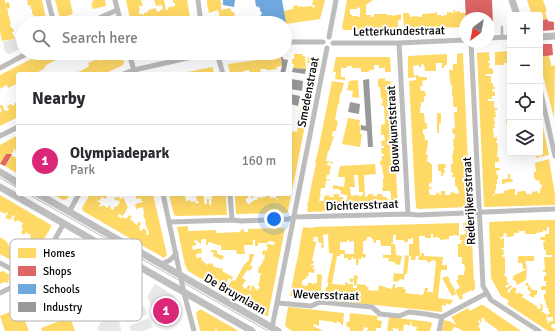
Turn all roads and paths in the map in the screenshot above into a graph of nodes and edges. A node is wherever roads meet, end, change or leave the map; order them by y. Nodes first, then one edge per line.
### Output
1 (48, 0) edge
2 (115, 0) edge
3 (198, 0) edge
4 (336, 0) edge
5 (512, 0) edge
6 (117, 10) junction
7 (516, 12) edge
8 (52, 16) edge
9 (104, 16) edge
10 (119, 16) edge
11 (200, 16) edge
12 (502, 28) dead end
13 (543, 36) edge
14 (555, 36) edge
15 (329, 37) junction
16 (502, 37) junction
17 (507, 37) edge
18 (495, 38) edge
19 (459, 40) edge
20 (292, 42) edge
21 (322, 42) junction
22 (333, 43) junction
23 (399, 43) junction
24 (327, 48) junction
25 (471, 48) edge
26 (16, 59) edge
27 (0, 60) edge
28 (131, 60) edge
29 (182, 60) edge
30 (220, 60) edge
31 (1, 67) edge
32 (135, 72) edge
33 (223, 72) edge
34 (543, 102) edge
35 (16, 128) edge
36 (0, 136) edge
37 (555, 156) edge
38 (0, 172) edge
39 (16, 182) edge
40 (0, 187) edge
41 (41, 196) edge
42 (79, 196) edge
43 (163, 196) edge
44 (230, 196) edge
45 (555, 209) edge
46 (69, 212) junction
47 (479, 213) junction
48 (408, 214) junction
49 (294, 217) junction
50 (232, 220) junction
51 (169, 222) junction
52 (64, 223) junction
53 (55, 239) edge
54 (92, 239) edge
55 (116, 239) edge
56 (176, 253) junction
57 (142, 254) edge
58 (0, 263) edge
59 (160, 264) junction
60 (10, 268) edge
61 (142, 268) edge
62 (181, 276) junction
63 (10, 288) edge
64 (184, 292) junction
65 (0, 293) edge
66 (487, 293) junction
67 (278, 303) junction
68 (442, 317) junction
69 (275, 329) edge
70 (194, 331) edge
71 (252, 331) edge
72 (439, 331) edge
73 (539, 331) edge

1 - 8 street
2 - 6 street
3 - 11 street
4 - 15 street
5 - 7 main road
6 - 9 street
6 - 10 street
12 - 16 lane
13 - 14 main road
15 - 21 street
15 - 22 street
16 - 17 street
16 - 18 street
19 - 23 street, Letterkundestraat
20 - 21 street
21 - 24 street
22 - 23 street, Letterkundestraat
22 - 24 street
23 - 48 street, Bouwkunststraat
24 - 49 street, Smedenstraat
25 - 47 street, Rederijkersstraat
26 - 31 street
27 - 31 street
28 - 32 street
29 - 32 street
30 - 33 street
34 - 37 street
35 - 36 street
38 - 39 main road
40 - 52 main road, De Bruynlaan
41 - 46 main road, De Bruynlaan
42 - 46 street
43 - 51 street
44 - 50 street
45 - 47 street, Dichtersstraat
46 - 55 main road, De Bruynlaan
47 - 48 street, Dichtersstraat
47 - 66 street, Rederijkersstraat
48 - 49 street, Dichtersstraat
49 - 50 street, Dichtersstraat
49 - 67 street, Smedenstraat
50 - 51 street, Dichtersstraat
51 - 56 street
52 - 53 street
52 - 54 main road, De Bruynlaan
56 - 59 street
56 - 62 street
57 - 59 main road, De Bruynlaan
58 - 60 street
59 - 62 main road, De Bruynlaan
61 - 64 main road, De Bruynlaan
62 - 64 street
62 - 69 main road, De Bruynlaan
63 - 65 street
64 - 70 street
64 - 71 main road, De Bruynlaan
66 - 68 street
66 - 73 street
67 - 68 street, Weversstraat
67 - 69 street, Smedenstraat
68 - 72 street

